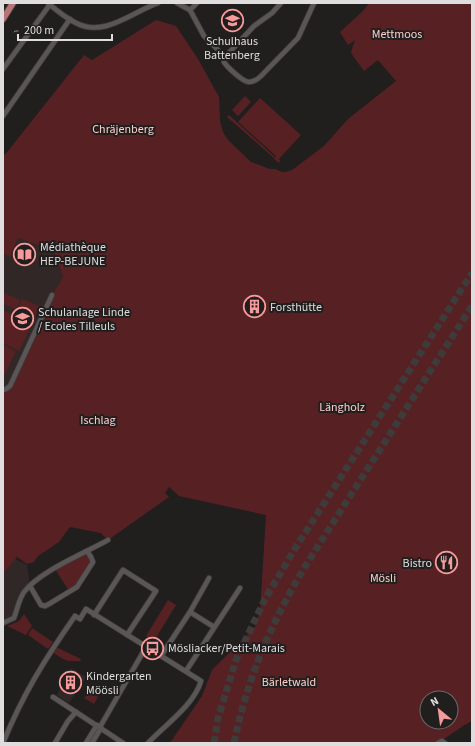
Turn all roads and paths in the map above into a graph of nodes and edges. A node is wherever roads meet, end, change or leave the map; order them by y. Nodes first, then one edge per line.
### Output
1 (13, 3) edge
2 (158, 3) edge
3 (177, 3) edge
4 (197, 3) edge
5 (281, 3) edge
6 (314, 3) edge
7 (50, 4) edge
8 (187, 7) edge
9 (3, 19) edge
10 (70, 19) junction
11 (225, 57) junction
12 (3, 68) edge
13 (3, 116) edge
14 (52, 295) dead end
15 (3, 390) edge
16 (108, 540) dead end
17 (87, 551) junction
18 (209, 578) dead end
19 (30, 586) junction
20 (240, 588) dead end
21 (190, 612) junction
22 (94, 614) junction
23 (3, 623) edge
24 (214, 627) junction
25 (127, 635) junction
26 (146, 647) junction
27 (161, 656) junction
28 (186, 672) junction
29 (53, 697) dead end
30 (76, 712) junction
31 (99, 727) junction
32 (3, 743) edge
33 (55, 743) edge
34 (86, 743) edge
35 (92, 743) edge
36 (123, 743) edge
37 (148, 743) edge

1 - 9 main road
2 - 10 street
3 - 8 street
4 - 8 street
5 - 11 street
6 - 11 street
7 - 10 street
7 - 12 street
8 - 11 street
10 - 13 street
14 - 15 street
16 - 17 street
17 - 19 street
17 - 19 street
18 - 21 street
19 - 23 street
20 - 24 street
21 - 24 street
21 - 27 street
22 - 25 street
22 - 25 street
22 - 32 street
24 - 28 street
25 - 26 street
26 - 27 street
26 - 31 street
27 - 28 street
28 - 37 street
29 - 30 street
30 - 31 street
30 - 33 street
31 - 34 street
31 - 35 street
31 - 36 street

